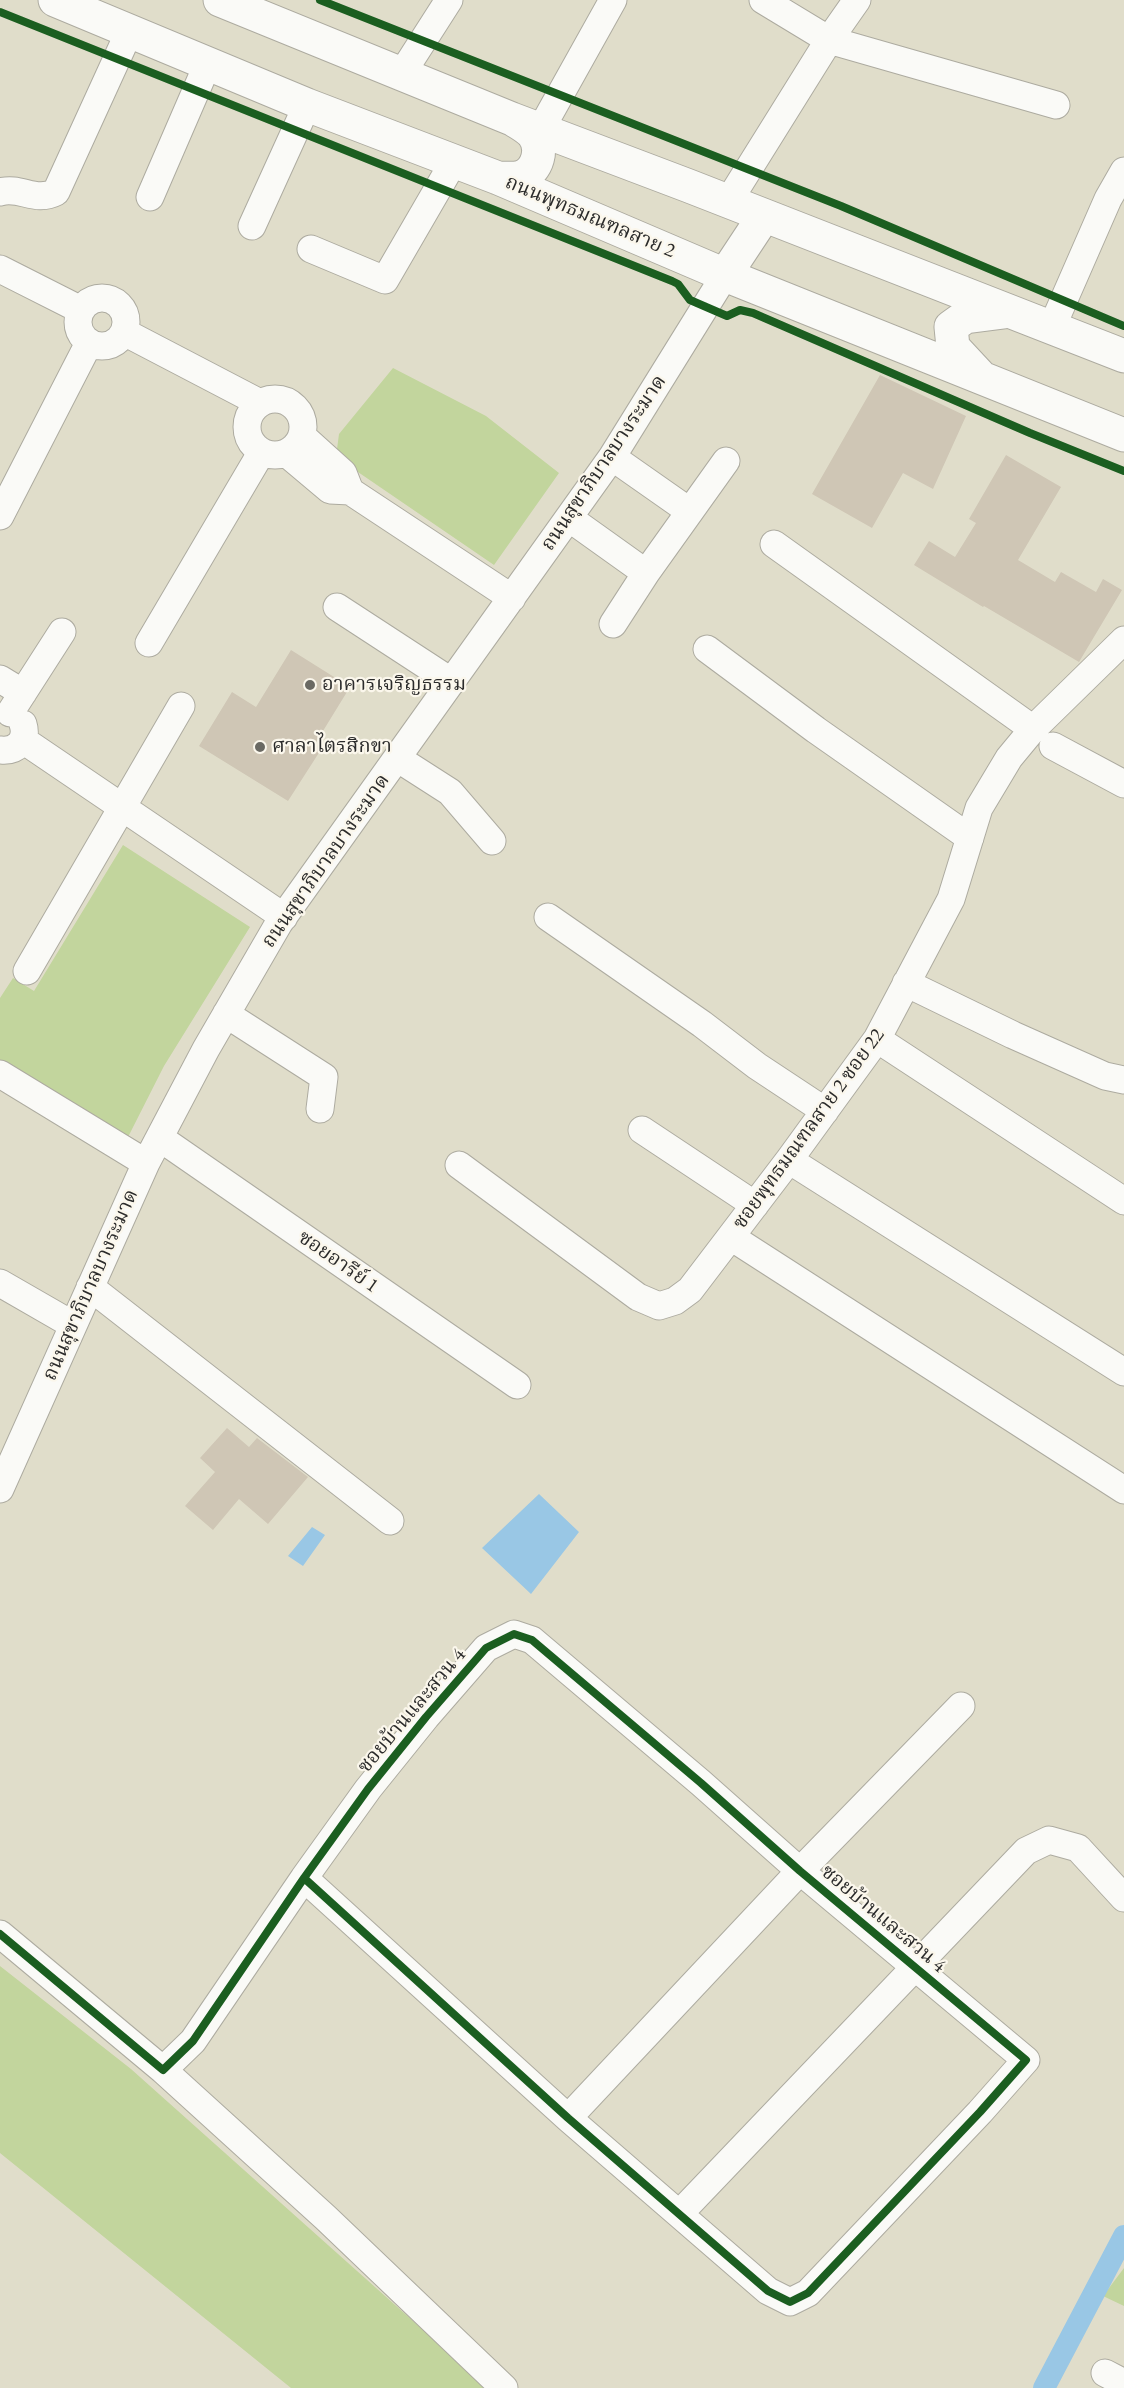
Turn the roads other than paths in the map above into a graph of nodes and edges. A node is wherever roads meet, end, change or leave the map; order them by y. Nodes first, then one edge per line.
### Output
1 (55, 0) edge
2 (449, 0) edge
3 (613, 0) edge
4 (763, 0) edge
5 (857, 0) edge
6 (227, 1) edge
7 (130, 30) junction
8 (829, 40) junction
9 (208, 63) junction
10 (401, 75) junction
11 (307, 105) junction
12 (1056, 105) dead end
13 (527, 124) junction
14 (454, 161) junction
15 (1124, 171) edge
16 (498, 178) junction
17 (0, 192) edge
18 (150, 197) dead end
19 (728, 202) junction
20 (764, 216) junction
21 (252, 226) dead end
22 (310, 249) dead end
23 (0, 269) edge
24 (725, 275) junction
25 (81, 310) junction
26 (1007, 312) junction
27 (1052, 327) junction
28 (124, 332) junction
29 (89, 344) junction
30 (1124, 356) edge
31 (983, 379) junction
32 (260, 403) junction
33 (1124, 435) edge
34 (283, 447) junction
35 (612, 457) junction
36 (726, 461) dead end
37 (689, 511) junction
38 (0, 516) edge
39 (569, 518) junction
40 (774, 544) dead end
41 (646, 573) junction
42 (512, 598) junction
43 (337, 607) dead end
44 (613, 624) dead end
45 (62, 632) dead end
46 (1124, 641) edge
47 (149, 643) dead end
48 (706, 649) dead end
49 (0, 679) edge
50 (452, 682) junction
51 (11, 706) edge
52 (181, 706) dead end
53 (1043, 738) junction
54 (11, 745) edge
55 (397, 758) junction
56 (1124, 784) edge
57 (122, 807) junction
58 (970, 838) junction
59 (492, 841) dead end
60 (284, 917) junction
61 (548, 917) dead end
62 (27, 971) dead end
63 (906, 983) junction
64 (226, 1014) junction
65 (877, 1039) junction
66 (0, 1074) edge
67 (1124, 1080) edge
68 (320, 1109) dead end
69 (825, 1111) junction
70 (642, 1130) dead end
71 (160, 1138) junction
72 (789, 1160) junction
73 (146, 1163) junction
74 (459, 1165) dead end
75 (1124, 1201) edge
76 (755, 1205) junction
77 (731, 1237) junction
78 (0, 1283) edge
79 (90, 1287) junction
80 (73, 1325) junction
81 (1124, 1372) edge
82 (517, 1385) dead end
83 (3, 1476) edge
84 (1124, 1490) edge
85 (390, 1521) dead end
86 (961, 1706) dead end
87 (800, 1871) junction
88 (304, 1878) junction
89 (1124, 1898) edge
90 (0, 1934) edge
91 (915, 1968) junction
92 (163, 2070) junction
93 (568, 2118) junction
94 (680, 2213) junction
95 (504, 2388) edge

1 - 7 main road, ถนนพุทธมณฑลสาย 2
2 - 10 street
3 - 13 street
4 - 8 street
5 - 8 street
6 - 10 main road
7 - 9 main road, ถนนพุทธมณฑลสาย 2
7 - 17 street
8 - 12 street
8 - 19 street
9 - 11 main road, ถนนพุทธมณฑลสาย 2
9 - 18 street
10 - 13 main road
11 - 14 main road, ถนนพุทธมณฑลสาย 2
11 - 21 street
13 - 16 main road
13 - 19 main road
14 - 16 main road, ถนนพุทธมณฑลสาย 2
14 - 22 street
15 - 27 street
16 - 24 main road, ถนนพุทธมณฑลสาย 2
19 - 20 main road
20 - 24 main road
20 - 26 main road
23 - 25 street
24 - 31 main road, ถนนพุทธมณฑลสาย 2
24 - 35 street, ถนนสุขาภิบาลบางระมาด
25 - 28 street
25 - 29 street
26 - 27 main road
26 - 31 main road
27 - 30 main road
28 - 29 street
28 - 32 street
29 - 38 street
31 - 33 main road, ถนนพุทธมณฑลสาย 2
32 - 34 street
32 - 34 street
34 - 42 street
34 - 47 street
35 - 37 street
35 - 39 street, ถนนสุขาภิบาลบางระมาด
36 - 37 street
37 - 41 street
39 - 41 street
39 - 42 street, ถนนสุขาภิบาลบางระมาด
40 - 53 street
41 - 44 street
42 - 50 street, ถนนสุขาภิบาลบางระมาด
43 - 50 street
45 - 51 street
46 - 53 street, ซอยพุทธมณฑลสาย 2 ซอย 22
48 - 58 street
49 - 51 street
50 - 55 street, ถนนสุขาภิบาลบางระมาด
51 - 54 street
52 - 57 street
53 - 56 street
53 - 58 street, ซอยพุทธมณฑลสาย 2 ซอย 22
54 - 57 street
55 - 59 street
55 - 60 street, ถนนสุขาภิบาลบางระมาด
57 - 60 street
57 - 62 street
58 - 63 street, ซอยพุทธมณฑลสาย 2 ซอย 22
60 - 64 street, ถนนสุขาภิบาลบางระมาด
61 - 69 street
63 - 65 street, ซอยพุทธมณฑลสาย 2 ซอย 22
63 - 67 street
64 - 68 street
64 - 71 street, ถนนสุขาภิบาลบางระมาด
65 - 69 street, ซอยพุทธมณฑลสาย 2 ซอย 22
65 - 75 street
66 - 73 street
69 - 72 street, ซอยพุทธมณฑลสาย 2 ซอย 22
70 - 76 street
71 - 73 street, ถนนสุขาภิบาลบางระมาด
71 - 82 street, ซอยอารีย์ 1
72 - 76 street, ซอยพุทธมณฑลสาย 2 ซอย 22
72 - 81 street
73 - 79 street, ถนนสุขาภิบาลบางระมาด
74 - 77 street, ซอยพุทธมณฑลสาย 2 ซอย 22
76 - 77 street, ซอยพุทธมณฑลสาย 2 ซอย 22
77 - 84 street
78 - 80 street
79 - 80 street, ถนนสุขาภิบาลบางระมาด
79 - 85 street
80 - 83 street, ถนนสุขาภิบาลบางระมาด
86 - 87 street
87 - 88 street, ซอยบ้านและสวน 4
87 - 91 street, ซอยบ้านและสวน 4
87 - 93 street
88 - 92 street, ซอยบ้านและสวน 4
88 - 93 street
89 - 91 street
90 - 92 street
91 - 94 street
91 - 94 street, ซอยบ้านและสวน 4
92 - 95 street
93 - 94 street

